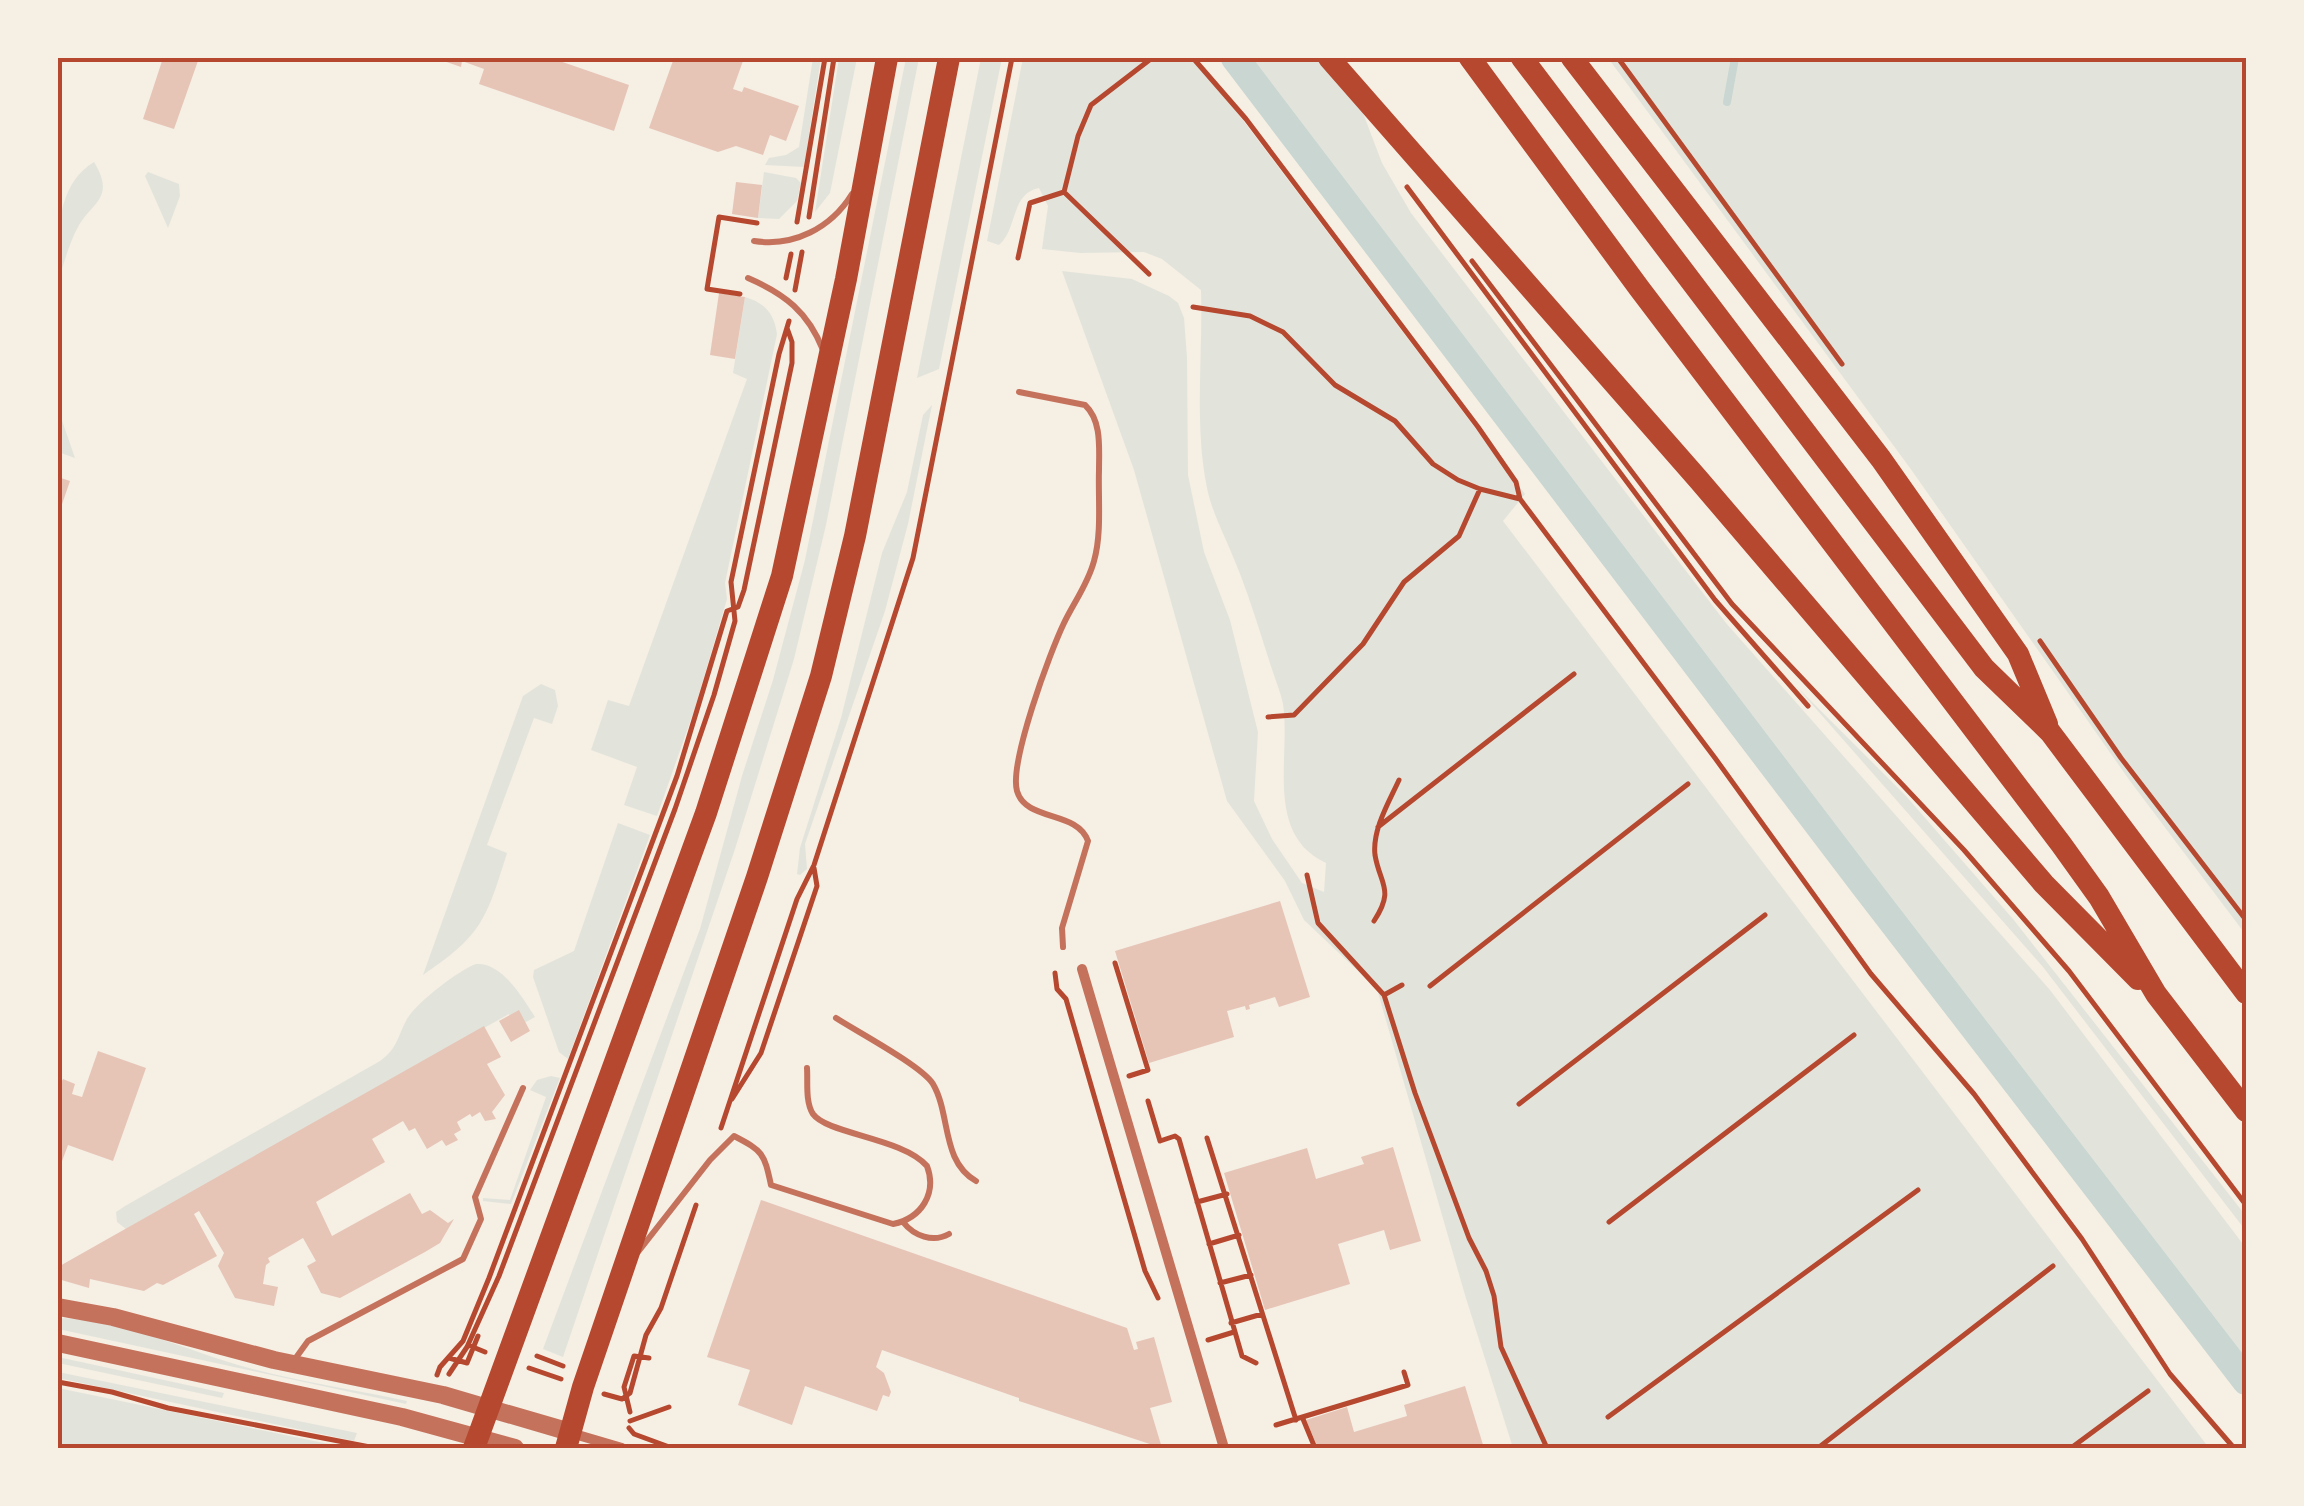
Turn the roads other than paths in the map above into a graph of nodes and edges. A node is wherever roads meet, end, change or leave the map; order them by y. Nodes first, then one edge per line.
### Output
1 (888, 58) edge
2 (949, 58) edge
3 (1328, 58) edge
4 (1470, 58) edge
5 (1522, 58) edge
6 (1572, 58) edge
7 (868, 156) junction
8 (754, 240) dead end
9 (748, 278) dead end
10 (828, 363) junction
11 (1018, 392) dead end
12 (2050, 732) junction
13 (1063, 946) dead end
14 (1082, 969) dead end
15 (2246, 993) edge
16 (2156, 994) junction
17 (836, 1018) dead end
18 (807, 1068) dead end
19 (523, 1088) dead end
20 (2246, 1112) edge
21 (976, 1181) dead end
22 (903, 1222) junction
23 (949, 1234) dead end
24 (624, 1270) junction
25 (58, 1307) edge
26 (58, 1343) edge
27 (292, 1364) junction
28 (490, 1408) junction
29 (568, 1440) edge
30 (477, 1443) edge
31 (515, 1448) edge
32 (622, 1448) edge
33 (1224, 1448) edge

1 - 7 main road
2 - 24 main road
3 - 16 main road
4 - 16 main road
5 - 12 main road
6 - 12 main road
7 - 8 lane
7 - 10 main road
9 - 10 lane
10 - 28 main road
11 - 13 lane
12 - 15 main road
14 - 33 street
16 - 20 main road
17 - 21 lane
18 - 22 lane
19 - 27 lane
22 - 23 lane
22 - 24 lane
24 - 29 main road
25 - 27 street
26 - 30 street
27 - 28 street
28 - 29 street
28 - 30 main road
29 - 32 street
30 - 31 street

